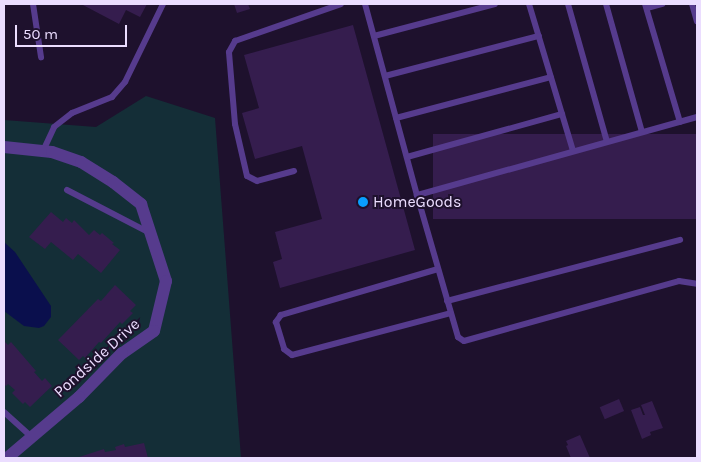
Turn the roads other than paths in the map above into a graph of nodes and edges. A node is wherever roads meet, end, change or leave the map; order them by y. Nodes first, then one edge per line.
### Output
1 (33, 4) edge
2 (163, 4) edge
3 (341, 4) edge
4 (365, 4) edge
5 (495, 4) edge
6 (529, 4) edge
7 (568, 4) edge
8 (606, 4) edge
9 (662, 4) edge
10 (692, 4) edge
11 (646, 6) edge
12 (697, 21) edge
13 (374, 36) junction
14 (539, 36) junction
15 (41, 57) dead end
16 (385, 76) junction
17 (551, 77) junction
18 (562, 114) junction
19 (697, 117) edge
20 (396, 118) junction
21 (680, 122) junction
22 (642, 132) junction
23 (607, 142) junction
24 (4, 147) edge
25 (43, 151) junction
26 (574, 151) junction
27 (407, 157) junction
28 (294, 171) dead end
29 (67, 190) dead end
30 (417, 195) junction
31 (152, 234) junction
32 (680, 240) dead end
33 (438, 269) junction
34 (697, 284) edge
35 (447, 301) junction
36 (451, 313) junction
37 (4, 412) edge
38 (32, 437) junction
39 (5, 458) edge

1 - 15 lane
2 - 25 lane
3 - 28 lane
4 - 13 lane
5 - 13 lane
6 - 14 lane
7 - 23 lane
8 - 22 lane
9 - 11 lane
10 - 12 lane
11 - 21 lane
13 - 16 lane
14 - 16 lane
14 - 17 lane
16 - 20 lane
17 - 18 lane
17 - 20 lane
18 - 26 lane
18 - 27 lane
19 - 21 lane
20 - 27 lane
21 - 22 lane
22 - 23 lane
23 - 26 lane
24 - 25 street, Pondside Drive
25 - 31 street, Pondside Drive
26 - 30 lane
27 - 30 lane
29 - 31 lane
30 - 33 lane
31 - 38 street, Pondside Drive
32 - 35 lane
33 - 35 lane
33 - 36 lane
34 - 36 lane
35 - 36 lane
37 - 38 lane
38 - 39 street, Pondside Drive

